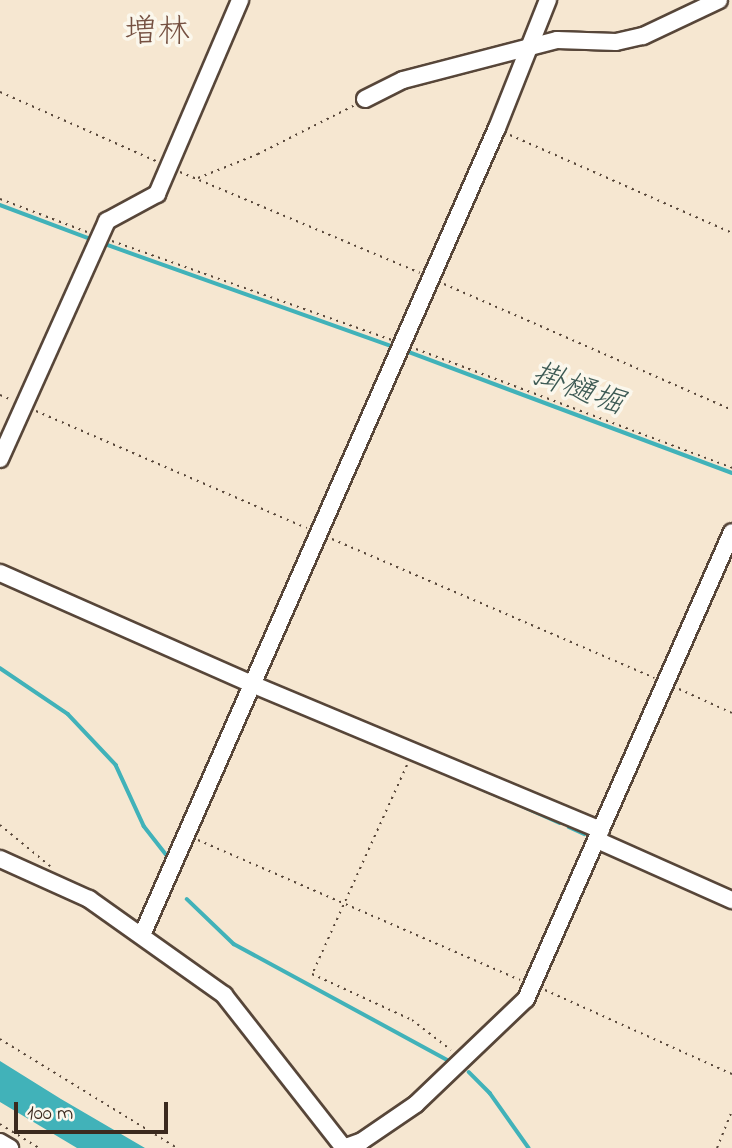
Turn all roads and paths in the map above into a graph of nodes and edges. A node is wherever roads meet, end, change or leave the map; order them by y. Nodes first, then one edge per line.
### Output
1 (240, 0) edge
2 (548, 0) edge
3 (719, 0) edge
4 (527, 49) junction
5 (0, 92) edge
6 (365, 99) joint
7 (497, 128) junction
8 (169, 167) junction
9 (196, 178) junction
10 (0, 199) edge
11 (732, 233) edge
12 (97, 239) junction
13 (431, 278) junction
14 (401, 347) junction
15 (23, 405) junction
16 (732, 410) edge
17 (0, 459) edge
18 (732, 468) edge
19 (732, 532) edge
20 (318, 533) junction
21 (0, 573) edge
22 (666, 683) junction
23 (254, 685) junction
24 (732, 713) edge
25 (413, 751) junction
26 (0, 825) edge
27 (186, 835) junction
28 (599, 835) junction
29 (0, 859) edge
30 (55, 873) dead end
31 (732, 900) edge
32 (344, 902) junction
33 (142, 935) junction
34 (532, 985) junction
35 (0, 1039) edge
36 (464, 1059) junction
37 (732, 1074) edge
38 (732, 1111) edge
39 (0, 1124) edge
40 (0, 1142) edge
41 (10, 1148) edge
42 (39, 1148) edge
43 (177, 1148) edge
44 (344, 1148) edge
45 (717, 1148) edge

1 - 8 street
2 - 4 street
3 - 4 street
4 - 6 street
4 - 7 street
5 - 8 path
6 - 9 path
7 - 11 path
7 - 13 street
8 - 9 path
8 - 12 street
9 - 13 path
10 - 12 path
12 - 14 path
12 - 15 street
13 - 14 street
13 - 16 path
14 - 18 path
14 - 20 street
15 - 17 street
15 - 20 path
19 - 22 street
20 - 22 path
20 - 23 street
21 - 23 street
22 - 24 path
22 - 28 street
23 - 25 street
23 - 27 street
25 - 28 street
25 - 32 path
26 - 30 path
27 - 32 path
27 - 33 street
28 - 31 street
28 - 34 street
29 - 33 street
32 - 34 path
32 - 36 path
33 - 44 street
34 - 36 street
34 - 37 path
35 - 43 path
36 - 44 street
38 - 45 path
39 - 42 path
40 - 41 street

